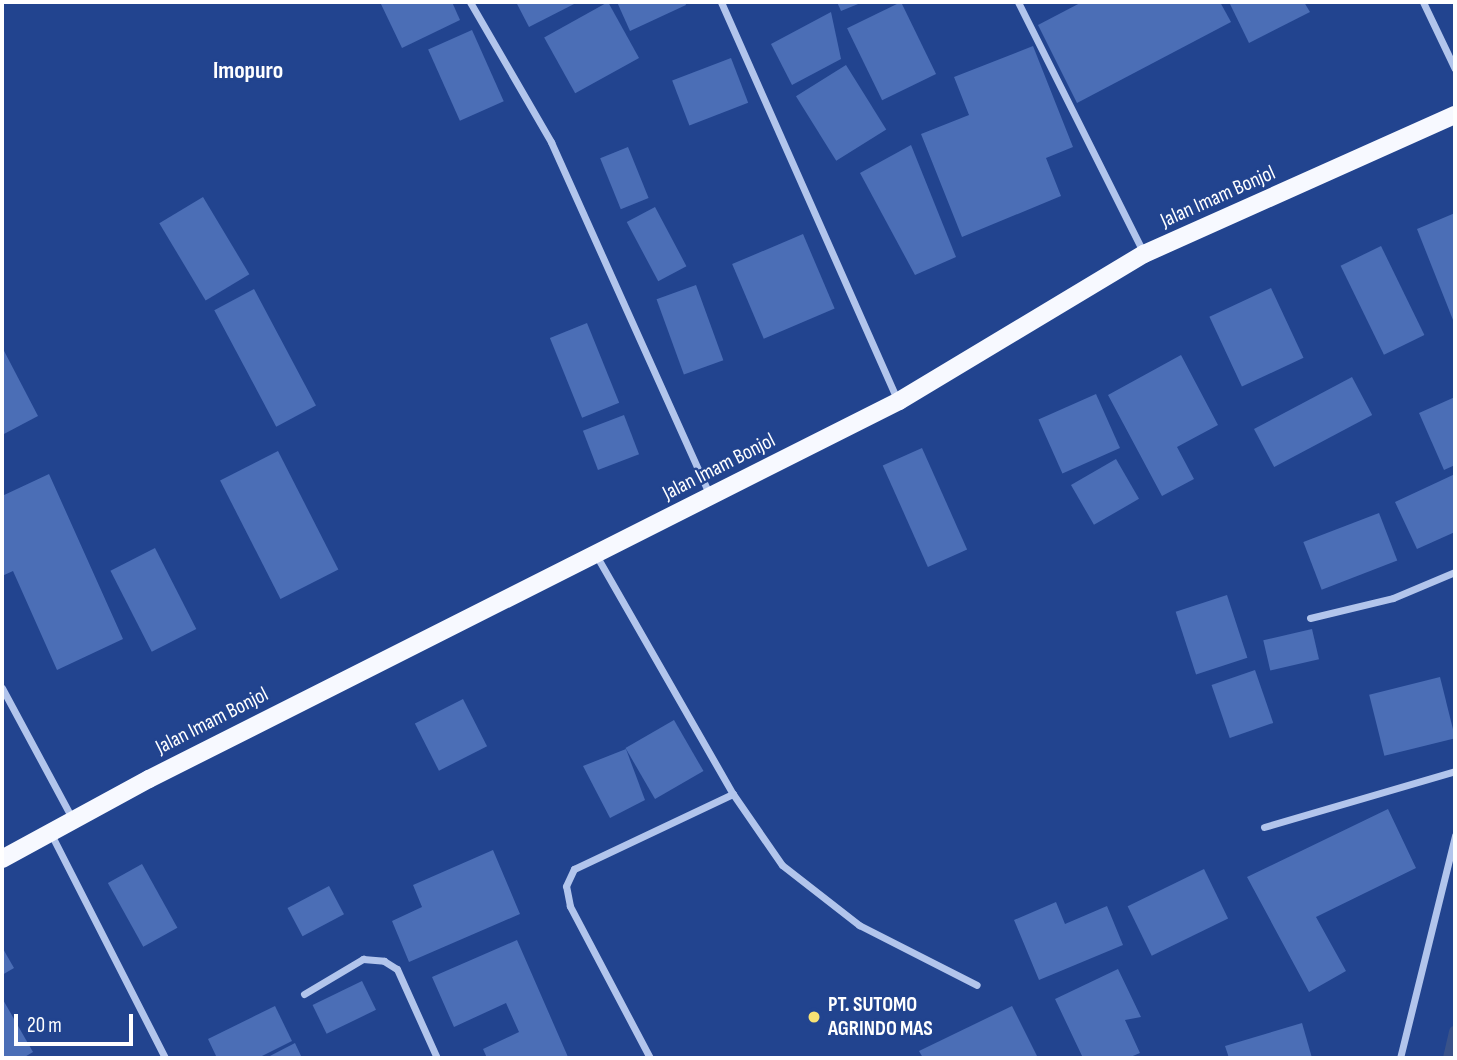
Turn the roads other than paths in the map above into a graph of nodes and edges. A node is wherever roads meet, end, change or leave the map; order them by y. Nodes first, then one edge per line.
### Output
1 (470, 2) edge
2 (720, 2) edge
3 (1018, 2) edge
4 (1423, 2) edge
5 (1455, 69) edge
6 (1455, 115) edge
7 (1144, 254) junction
8 (899, 401) junction
9 (710, 497) junction
10 (596, 554) junction
11 (1455, 572) edge
12 (1310, 618) dead end
13 (2, 688) edge
14 (1455, 771) edge
15 (733, 794) junction
16 (73, 821) junction
17 (1264, 827) dead end
18 (51, 834) junction
19 (1455, 835) edge
20 (2, 859) edge
21 (977, 985) dead end
22 (304, 994) dead end
23 (165, 1058) edge
24 (437, 1058) edge
25 (650, 1058) edge
26 (1400, 1058) edge

1 - 9 street
2 - 8 street
3 - 7 street
4 - 5 street
6 - 7 main road, Jalan Imam Bonjol
7 - 8 main road, Jalan Imam Bonjol
8 - 9 main road, Jalan Imam Bonjol
9 - 10 main road, Jalan Imam Bonjol
10 - 15 street
10 - 16 main road, Jalan Imam Bonjol
11 - 12 street
13 - 16 street
14 - 17 street
15 - 21 street
15 - 25 street
16 - 18 main road, Jalan Imam Bonjol
18 - 20 main road, Jalan Imam Bonjol
18 - 23 street
19 - 26 street
22 - 24 street

